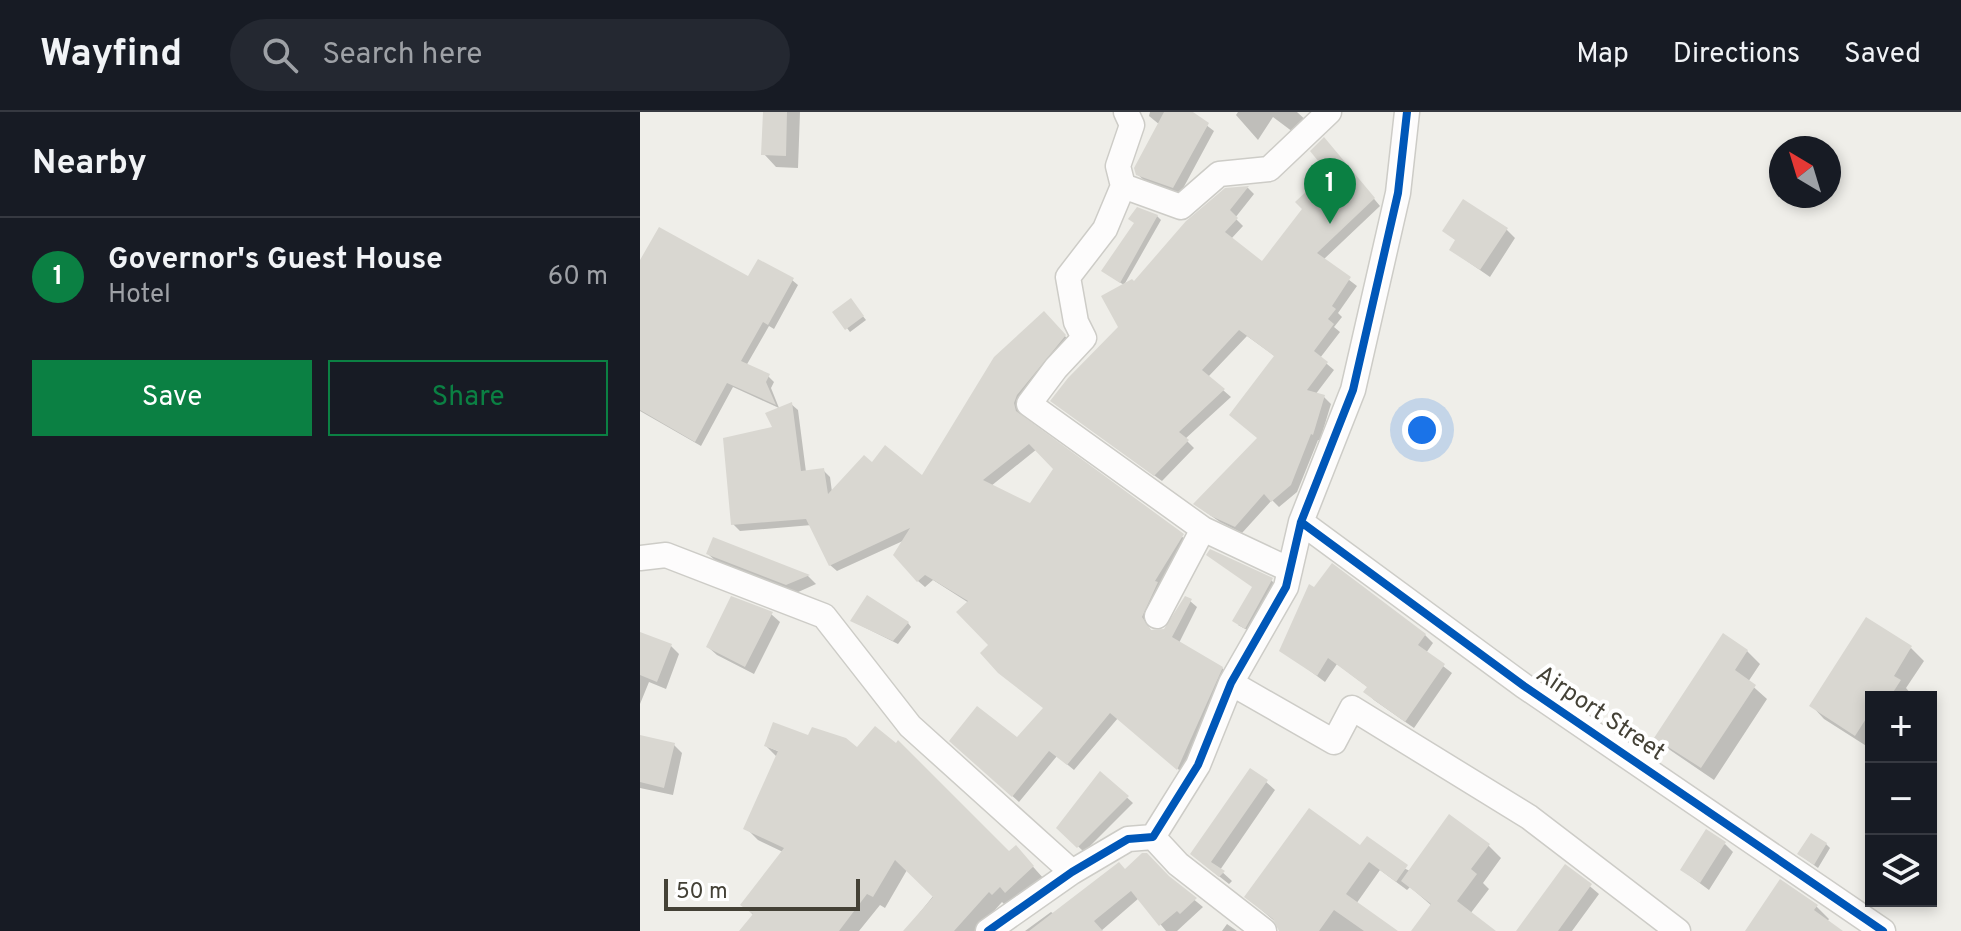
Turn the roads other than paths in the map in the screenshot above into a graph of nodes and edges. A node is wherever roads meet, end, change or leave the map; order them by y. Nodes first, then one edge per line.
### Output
1 (1126, 112) edge
2 (1329, 112) edge
3 (1407, 112) edge
4 (1123, 186) junction
5 (1301, 522) junction
6 (1203, 529) junction
7 (640, 558) edge
8 (1290, 570) junction
9 (1157, 616) dead end
10 (1231, 683) junction
11 (1153, 837) junction
12 (1072, 872) junction
13 (988, 931) edge
14 (1264, 931) edge
15 (1678, 931) edge
16 (1883, 931) edge

1 - 4 street
2 - 4 street
3 - 5 street
4 - 6 street
5 - 8 street
5 - 16 street, Airport Street
6 - 8 street
6 - 9 street
7 - 12 street
8 - 10 street
10 - 11 street
10 - 15 street
11 - 12 street
11 - 14 street
12 - 13 street

